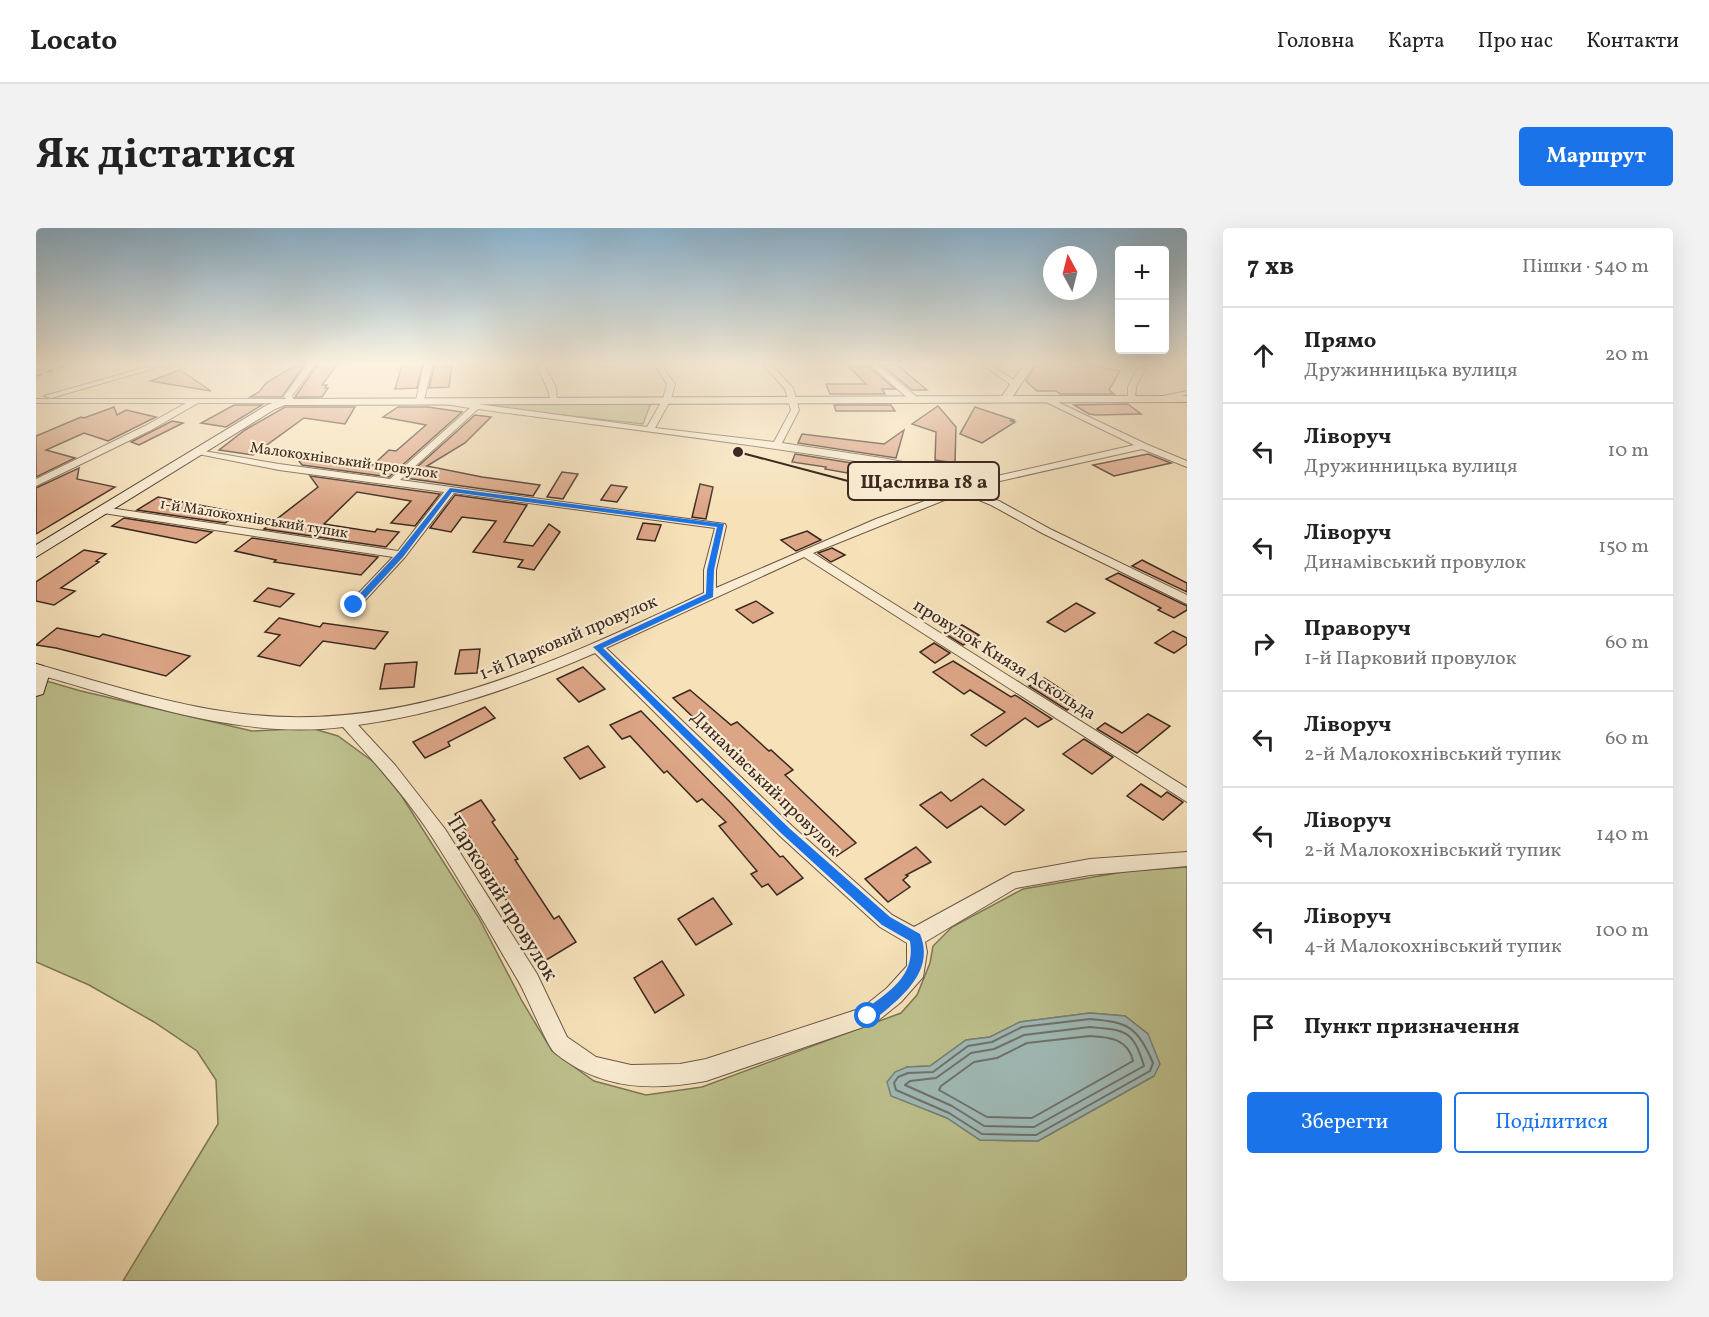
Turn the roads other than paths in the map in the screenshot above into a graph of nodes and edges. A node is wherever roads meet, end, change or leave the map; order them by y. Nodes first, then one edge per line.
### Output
1 (178, 411) edge
2 (265, 411) edge
3 (470, 411) edge
4 (506, 411) edge
5 (660, 411) edge
6 (794, 411) edge
7 (1072, 411) edge
8 (650, 430) junction
9 (777, 445) junction
10 (1143, 446) junction
11 (198, 453) junction
12 (1187, 464) edge
13 (988, 481) junction
14 (392, 482) junction
15 (36, 483) edge
16 (450, 490) junction
17 (962, 490) junction
18 (103, 510) junction
19 (36, 552) edge
20 (804, 552) junction
21 (400, 555) junction
22 (710, 595) junction
23 (1187, 600) edge
24 (354, 605) dead end
25 (597, 647) junction
26 (36, 669) edge
27 (36, 689) edge
28 (346, 721) junction
29 (1187, 796) edge
30 (1187, 859) edge
31 (915, 938) junction

1 - 15 street
2 - 11 street
3 - 14 street
4 - 8 street
5 - 8 street
6 - 9 street
7 - 10 street
8 - 9 street
9 - 13 street
10 - 12 street
10 - 13 street, 1-й Парковий провулок
11 - 14 street, Малокохнівський провулок
11 - 18 street
13 - 17 street, 1-й Парковий провулок
14 - 16 street, Малокохнівський провулок
16 - 21 street
16 - 22 street, Малокохнівський провулок
17 - 20 street, 1-й Парковий провулок
17 - 23 street
18 - 19 street
18 - 21 street, 1-й Малокохнівський тупик
20 - 22 street, 1-й Парковий провулок
20 - 29 street, провулок Князя Аскольда
21 - 24 street
22 - 25 street, 1-й Парковий провулок
25 - 28 street, 1-й Парковий провулок
25 - 31 street, Динамівський провулок
26 - 27 street
26 - 28 street, 1-й Парковий провулок
28 - 31 street, Парковий провулок
30 - 31 street

